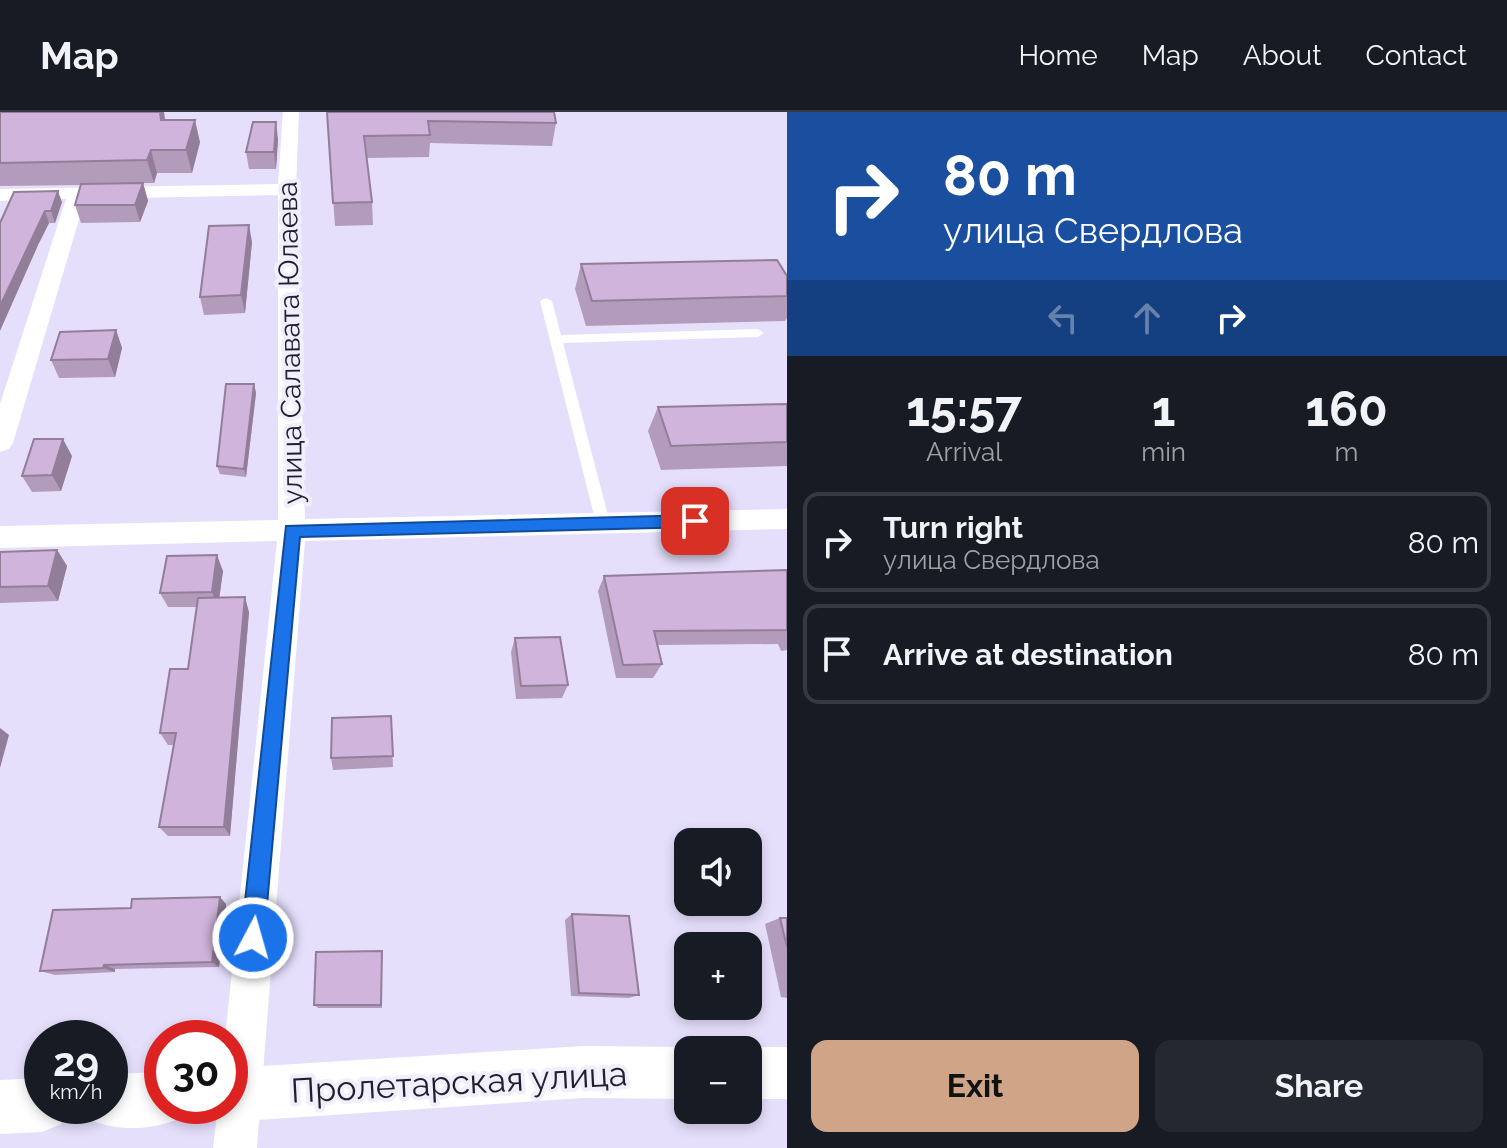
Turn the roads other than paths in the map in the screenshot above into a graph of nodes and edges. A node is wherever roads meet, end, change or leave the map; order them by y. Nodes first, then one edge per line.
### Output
1 (291, 112) edge
2 (287, 189) junction
3 (77, 194) junction
4 (0, 195) edge
5 (546, 301) dead end
6 (758, 333) dead end
7 (556, 339) junction
8 (0, 443) edge
9 (787, 519) edge
10 (603, 523) junction
11 (292, 531) junction
12 (0, 537) edge
13 (242, 1020) edge
14 (674, 1073) edge
15 (762, 1073) edge
16 (787, 1073) edge
17 (248, 1094) edge
18 (24, 1106) edge
19 (0, 1107) edge
20 (235, 1124) edge
21 (235, 1148) edge

1 - 2 street, улица Салавата Юлаева
2 - 3 street
2 - 11 street, улица Салавата Юлаева
3 - 4 street
3 - 8 street
5 - 7 lane
6 - 7 lane
7 - 10 lane
9 - 10 street
10 - 11 street
11 - 12 street
11 - 13 street, улица Салавата Юлаева
14 - 17 street, Пролетарская улица
15 - 16 street
18 - 19 street
20 - 21 street, улица Салавата Юлаева

